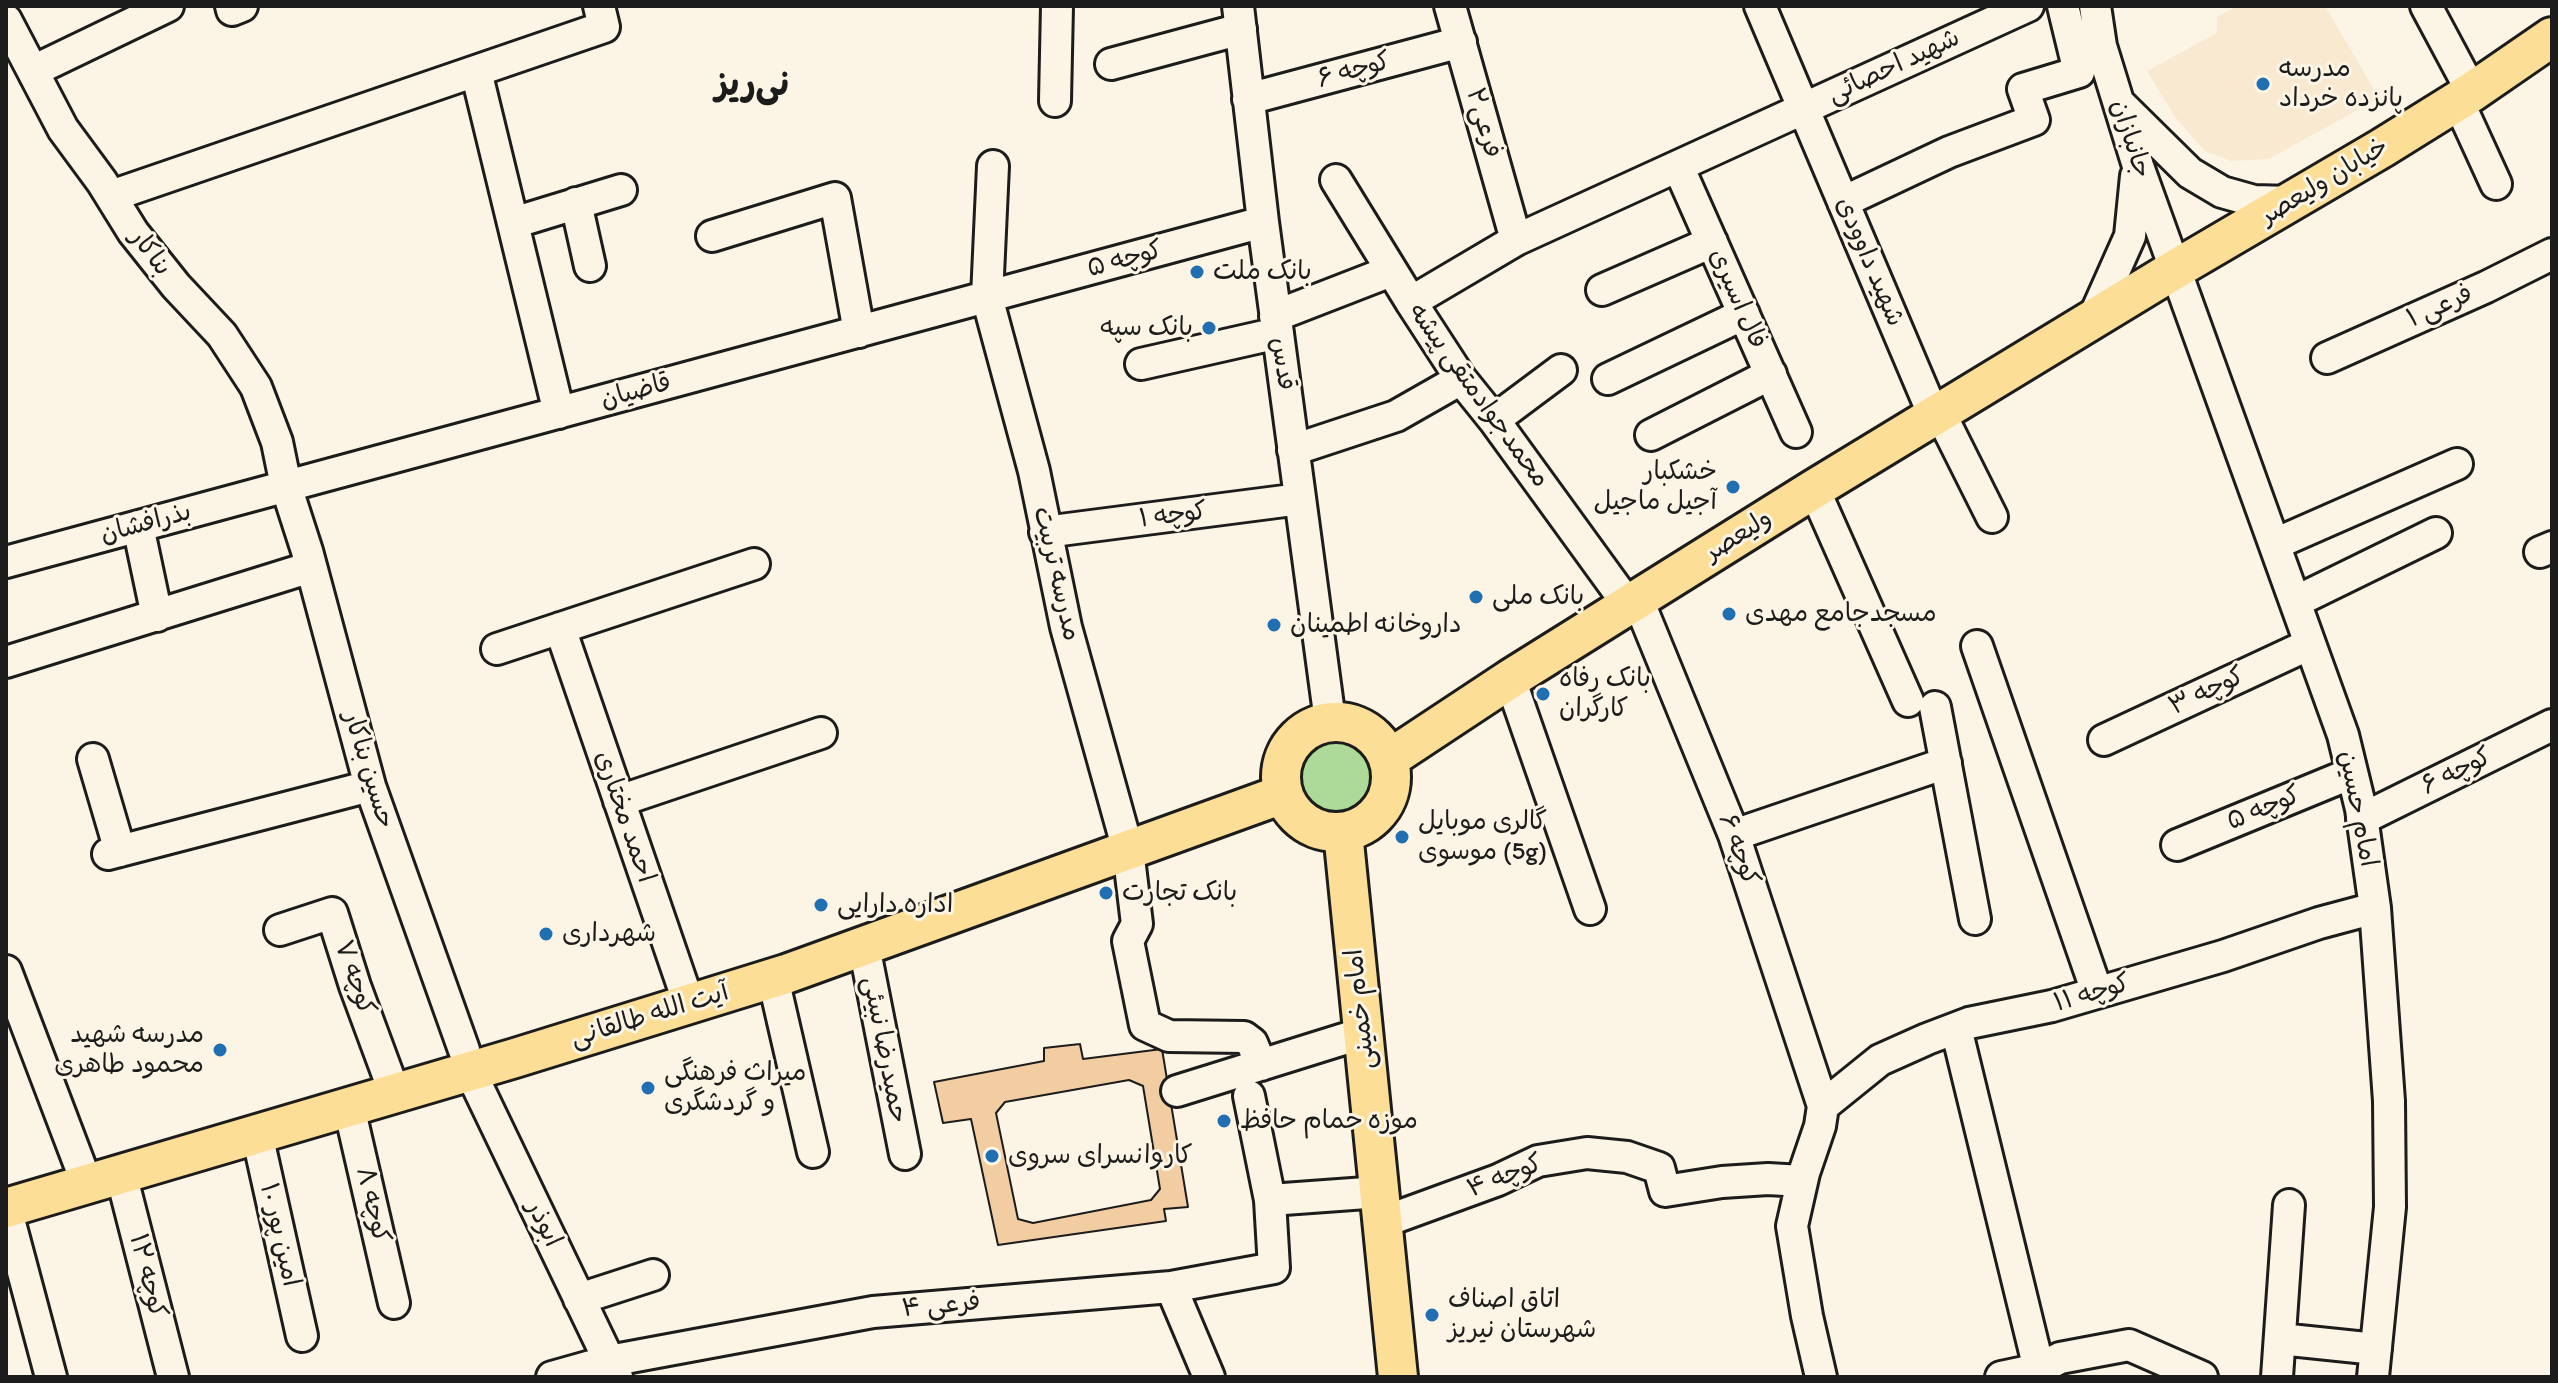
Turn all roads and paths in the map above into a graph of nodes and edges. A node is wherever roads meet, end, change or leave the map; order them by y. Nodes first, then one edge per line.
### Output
1 (168, 6) edge
2 (599, 6) edge
3 (1057, 6) edge
4 (1450, 6) edge
5 (1760, 6) edge
6 (2028, 6) edge
7 (2063, 6) edge
8 (2095, 6) edge
9 (2426, 6) edge
10 (128, 15) edge
11 (1239, 17) edge
12 (6, 20) edge
13 (2552, 37) edge
14 (1461, 42) junction
15 (1111, 64) dead end
16 (33, 71) junction
17 (476, 71) junction
18 (2465, 96) junction
19 (1248, 99) junction
20 (1055, 101) dead end
21 (2118, 103) junction
22 (1804, 109) junction
23 (993, 166) dead end
24 (1678, 166) junction
25 (2138, 166) junction
26 (1336, 180) dead end
27 (2496, 184) dead end
28 (621, 190) dead end
29 (111, 196) junction
30 (1843, 202) junction
31 (2291, 202) junction
32 (576, 203) junction
33 (1263, 222) junction
34 (513, 223) junction
35 (712, 236) dead end
36 (1516, 240) junction
37 (1712, 242) junction
38 (2552, 254) edge
39 (590, 266) dead end
40 (2174, 270) junction
41 (1391, 271) junction
42 (1602, 290) dead end
43 (987, 297) junction
44 (1411, 302) junction
45 (1744, 314) junction
46 (2093, 319) junction
47 (1276, 325) junction
48 (859, 332) junction
49 (2327, 358) dead end
50 (1141, 364) dead end
51 (1561, 370) dead end
52 (1771, 374) junction
53 (1461, 379) junction
54 (1608, 379) dead end
55 (559, 413) junction
56 (1937, 414) junction
57 (1494, 420) junction
58 (1796, 432) dead end
59 (1651, 435) dead end
60 (1293, 450) junction
61 (2457, 464) dead end
62 (286, 486) junction
63 (1814, 489) junction
64 (1300, 499) junction
65 (1992, 517) dead end
66 (138, 526) junction
67 (1045, 532) junction
68 (2436, 533) dead end
69 (2275, 544) junction
70 (6, 562) edge
71 (754, 564) dead end
72 (311, 567) junction
73 (2295, 602) junction
74 (1633, 603) junction
75 (157, 616) junction
76 (560, 628) junction
77 (2310, 644) junction
78 (1977, 646) dead end
79 (497, 649) dead end
80 (6, 662) edge
81 (1510, 679) junction
82 (1330, 721) junction
83 (2552, 725) edge
84 (821, 733) dead end
85 (2104, 740) dead end
86 (93, 759) dead end
87 (1389, 759) junction
88 (1946, 763) junction
89 (2352, 773) junction
90 (370, 786) junction
91 (1283, 794) junction
92 (619, 801) junction
93 (2362, 819) junction
94 (1343, 832) junction
95 (1734, 835) junction
96 (2177, 845) dead end
97 (1128, 850) junction
98 (2375, 908) junction
99 (1590, 909) dead end
100 (1975, 919) dead end
101 (280, 930) dead end
102 (864, 946) junction
103 (6, 971) edge
104 (773, 978) junction
105 (2097, 992) junction
106 (689, 1004) junction
107 (1956, 1028) junction
108 (1363, 1033) junction
109 (467, 1060) junction
110 (1261, 1065) junction
111 (1177, 1091) dead end
112 (395, 1094) junction
113 (1249, 1096) dead end
114 (1823, 1106) junction
115 (349, 1107) junction
116 (257, 1134) junction
117 (813, 1152) dead end
118 (905, 1154) dead end
119 (104, 1179) junction
120 (1802, 1181) junction
121 (1270, 1200) junction
122 (2289, 1205) dead end
123 (1381, 1207) junction
124 (6, 1208) edge
125 (653, 1275) dead end
126 (1171, 1287) junction
127 (579, 1299) junction
128 (394, 1303) dead end
129 (302, 1336) dead end
130 (2280, 1339) junction
131 (2375, 1363) edge
132 (613, 1369) edge
133 (2039, 1369) junction
134 (51, 1377) edge
135 (173, 1377) edge
136 (552, 1377) edge
137 (1209, 1377) edge
138 (1398, 1377) edge
139 (1821, 1377) edge
140 (2001, 1377) edge
141 (2202, 1377) edge
142 (2277, 1377) edge

1 - 10 street
2 - 17 street
3 - 20 street
4 - 14 street, فرعی۲
5 - 22 street
6 - 22 street, شهید احصائی
7 - 30 street
8 - 21 street, جانبازان
9 - 18 street
10 - 16 street
11 - 15 street
11 - 19 street, قدس
12 - 16 street, بناکار
13 - 18 main road, خیابان ولیعصر
14 - 19 street, کوچه ۶
14 - 36 street, فرعی۲
16 - 29 street, بناکار
17 - 29 street
17 - 34 street
18 - 27 street
18 - 31 main road, خیابان ولیعصر
19 - 33 street, قدس
21 - 25 street, جانبازان
21 - 31 street
22 - 24 street, شهید احصائی
22 - 30 street, شهید داوودی
23 - 43 street, مدرسه تربیت
24 - 36 street, شهید احصائی
24 - 37 street, فال اسیری
25 - 40 street, جانبازان
25 - 46 street
26 - 41 street, محمدجوادمتقی پیشه
28 - 32 street
29 - 62 street, بناکار
30 - 56 street, شهید داوودی
31 - 40 main road, خیابان ولیعصر
32 - 34 street
32 - 39 street
33 - 43 street, کوچه ۵
33 - 47 street, قدس
34 - 55 street
35 - 48 street
36 - 44 street, شهید احصائی
37 - 42 street
37 - 45 street, فال اسیری
38 - 49 street, فرعی ۱
40 - 46 main road, خیابان ولیعصر
40 - 69 street, امام حسین
41 - 44 street, محمدجوادمتقی پیشه
41 - 47 street
43 - 48 street, قاضیان
43 - 67 street, مدرسه تربیت
44 - 53 street, محمدجوادمتقی پیشه
45 - 52 street, فال اسیری
45 - 54 street
46 - 56 main road, ولیعصر
47 - 50 street
47 - 60 street, قدس
48 - 55 street, قاضیان
51 - 57 street
52 - 58 street, فال اسیری
52 - 59 street
53 - 57 street, محمدجوادمتقی پیشه
53 - 60 street
55 - 62 street, قاضیان
56 - 63 main road, ولیعصر
56 - 65 street, شهید داوودی
57 - 74 street, محمدجوادمتقی پیشه
60 - 64 street, قدس
61 - 69 street
62 - 66 street, بذرافشان
62 - 72 street, حسین بناکار
63 - 74 main road, ولیعصر
63 - 88 street
64 - 67 street, کوچه ۱
64 - 82 street, قدس
66 - 70 street, بذرافشان
66 - 75 street
67 - 97 street, مدرسه تربیت
68 - 73 street
69 - 73 street, امام حسین
71 - 76 street
72 - 75 street
72 - 90 street, حسین بناکار
73 - 77 street, امام حسین
74 - 81 main road, ولیعصر
74 - 95 street, ۶ کوچه
75 - 80 street
76 - 79 street
76 - 92 street, احمد مختاری
77 - 85 street, کوچه ۳
77 - 89 street, امام حسین
78 - 105 street
81 - 87 main road, ولیعصر
81 - 99 street
82 - 87 main road
82 - 91 main road
83 - 93 street, کوچه ۶
84 - 92 street
86 - 90 street
87 - 94 main road
88 - 95 street
88 - 100 street
89 - 93 street, امام حسین
89 - 96 street, کوچه ۵
90 - 109 street, حسین بناکار
91 - 94 main road
91 - 97 main road, آیت الله طالقانی
92 - 106 street, احمد مختاری
93 - 98 street, امام حسین
94 - 108 main road, امام خمینی
95 - 114 street, ۶ کوچه
97 - 102 main road, آیت الله طالقانی
97 - 110 street, مدرسه تربیت
98 - 105 street, کوچه ۱۱
98 - 131 street, امام حسین
101 - 112 street, کوچه ۷
102 - 104 main road, آیت الله طالقانی
102 - 118 street, حمیدرضا نبیئی
103 - 119 street, کوچه ۱۲
104 - 106 main road, آیت الله طالقانی
104 - 117 street
105 - 107 street, کوچه ۱۱
106 - 109 main road, آیت الله طالقانی
107 - 114 street, کوچه ۱۱
107 - 133 street
108 - 110 street
108 - 123 main road, امام خمینی
109 - 112 main road, آیت الله طالقانی
109 - 127 street, ابوذر
110 - 111 street
112 - 115 main road, آیت الله طالقانی
113 - 121 street
114 - 120 street
115 - 116 main road, آیت الله طالقانی
115 - 128 street, کوچه ۸
116 - 119 main road, آیت الله طالقانی
116 - 129 street, امین پور ۱۰
119 - 124 main road, آیت الله طالقانی
119 - 135 street, کوچه ۱۲
120 - 123 street, کوچه ۴
120 - 139 street
121 - 123 street
121 - 126 street, فرعی ۴
122 - 130 street
123 - 138 main road, امام خمینی
124 - 134 street
125 - 127 street
126 - 132 street, فرعی ۴
126 - 137 street
127 - 132 street, ابوذر
130 - 131 street
130 - 142 street
132 - 136 street, فرعی ۴
133 - 140 street
133 - 141 street

